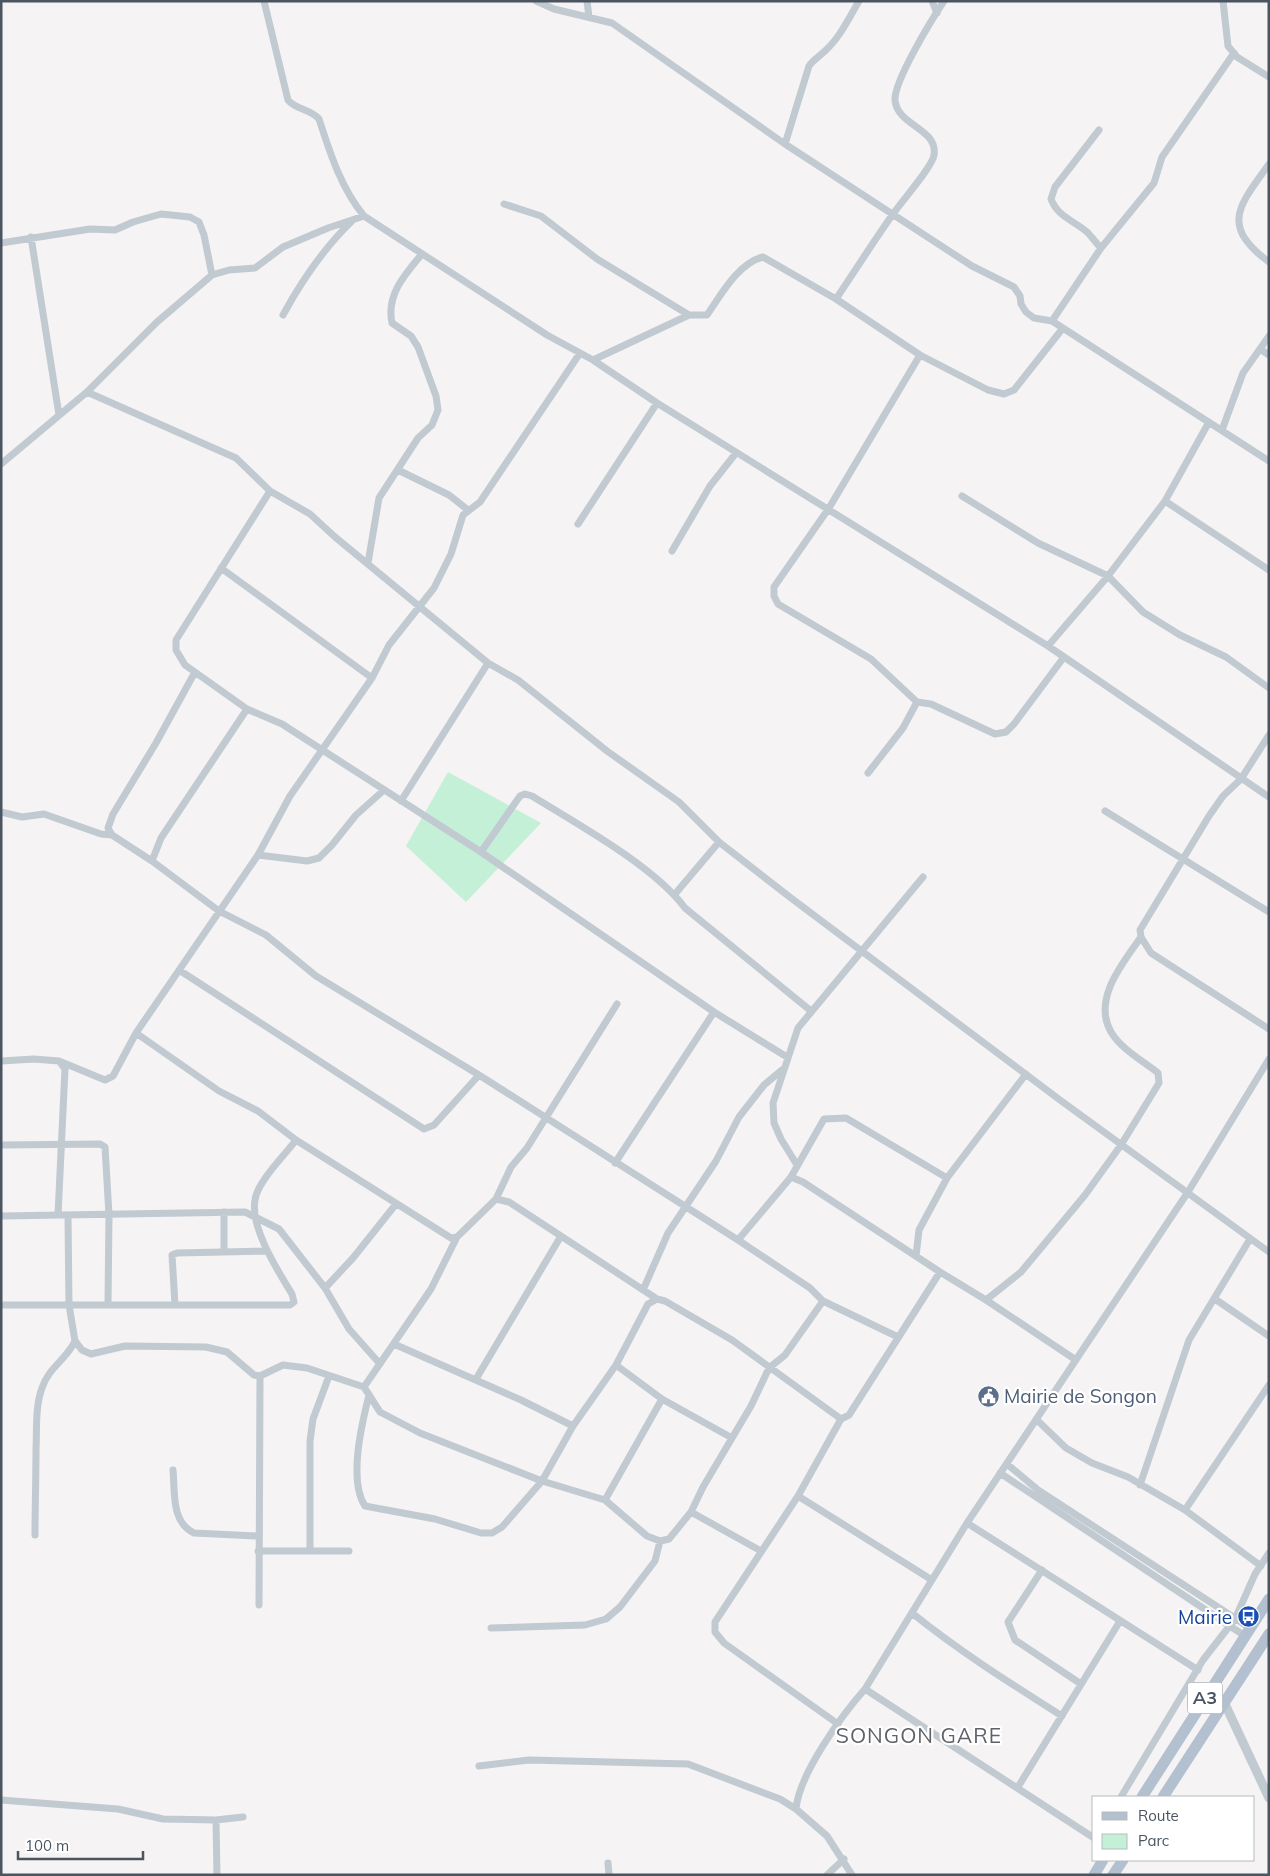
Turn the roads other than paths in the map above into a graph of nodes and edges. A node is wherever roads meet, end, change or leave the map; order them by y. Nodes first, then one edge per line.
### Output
1 (264, 1) edge
2 (536, 1) edge
3 (587, 1) edge
4 (859, 1) edge
5 (932, 1) edge
6 (944, 1) edge
7 (1223, 1) edge
8 (937, 13) junction
9 (589, 17) junction
10 (1234, 53) junction
11 (1269, 77) edge
12 (1099, 130) dead end
13 (785, 144) junction
14 (1269, 164) edge
15 (504, 204) dead end
16 (893, 213) junction
17 (364, 216) junction
18 (352, 221) junction
19 (30, 237) junction
20 (1, 243) edge
21 (1101, 248) junction
22 (422, 254) junction
23 (1269, 262) edge
24 (212, 275) junction
25 (836, 300) junction
26 (283, 314) dead end
27 (689, 315) junction
28 (1052, 321) junction
29 (1062, 328) junction
30 (1269, 336) edge
31 (1260, 349) junction
32 (580, 353) junction
33 (920, 355) junction
34 (1269, 355) edge
35 (593, 360) junction
36 (86, 392) junction
37 (657, 403) junction
38 (59, 415) junction
39 (1209, 422) junction
40 (1222, 430) junction
41 (736, 453) junction
42 (1269, 460) edge
43 (1, 464) edge
44 (398, 470) junction
45 (270, 491) junction
46 (962, 496) dead end
47 (1165, 501) junction
48 (829, 508) junction
49 (468, 510) junction
50 (578, 524) dead end
51 (672, 551) dead end
52 (368, 563) junction
53 (221, 568) junction
54 (1269, 570) edge
55 (1108, 576) junction
56 (419, 606) junction
57 (1048, 646) junction
58 (1064, 657) junction
59 (488, 663) junction
60 (195, 672) junction
61 (372, 678) junction
62 (1269, 688) edge
63 (917, 702) junction
64 (247, 709) junction
65 (1269, 735) edge
66 (322, 751) junction
67 (868, 773) dead end
68 (1241, 779) junction
69 (384, 790) junction
70 (1269, 797) edge
71 (401, 801) junction
72 (1105, 811) dead end
73 (1, 812) edge
74 (112, 835) junction
75 (719, 842) junction
76 (481, 852) junction
77 (258, 855) junction
78 (152, 861) junction
79 (1183, 861) junction
80 (923, 877) dead end
81 (675, 894) junction
82 (219, 911) junction
83 (1269, 912) edge
84 (1141, 937) junction
85 (862, 951) junction
86 (179, 970) junction
87 (617, 1004) dead end
88 (811, 1011) junction
89 (714, 1012) junction
90 (1269, 1029) edge
91 (136, 1033) junction
92 (787, 1057) junction
93 (1269, 1059) edge
94 (1, 1061) edge
95 (59, 1061) junction
96 (783, 1068) junction
97 (1026, 1074) junction
98 (479, 1075) junction
99 (546, 1119) junction
100 (296, 1140) junction
101 (60, 1144) junction
102 (1, 1145) edge
103 (1122, 1145) junction
104 (615, 1163) junction
105 (797, 1165) junction
106 (791, 1177) junction
107 (947, 1178) junction
108 (1188, 1192) junction
109 (496, 1198) junction
110 (396, 1204) junction
111 (684, 1207) junction
112 (224, 1212) junction
113 (58, 1215) junction
114 (109, 1215) junction
115 (1, 1216) edge
116 (68, 1216) junction
117 (255, 1216) junction
118 (561, 1236) junction
119 (457, 1237) junction
120 (1250, 1239) junction
121 (738, 1240) junction
122 (266, 1251) junction
123 (224, 1252) junction
124 (1269, 1252) edge
125 (916, 1256) junction
126 (940, 1272) junction
127 (325, 1288) junction
128 (643, 1290) junction
129 (1215, 1299) junction
130 (657, 1300) junction
131 (823, 1300) junction
132 (986, 1300) junction
133 (108, 1304) junction
134 (69, 1305) junction
135 (175, 1305) junction
136 (1, 1306) edge
137 (1269, 1336) edge
138 (898, 1337) junction
139 (75, 1341) junction
140 (394, 1344) junction
141 (1076, 1360) junction
142 (380, 1364) junction
143 (616, 1364) junction
144 (769, 1368) junction
145 (260, 1376) junction
146 (329, 1376) junction
147 (476, 1379) junction
148 (1269, 1384) edge
149 (364, 1387) junction
150 (369, 1395) junction
151 (662, 1399) junction
152 (841, 1419) junction
153 (1037, 1420) junction
154 (573, 1426) junction
155 (732, 1438) junction
156 (1007, 1464) junction
157 (174, 1470) dead end
158 (1000, 1473) junction
159 (542, 1481) junction
160 (1140, 1485) junction
161 (798, 1496) junction
162 (605, 1500) junction
163 (1185, 1510) junction
164 (691, 1512) junction
165 (967, 1523) junction
166 (34, 1535) dead end
167 (258, 1536) junction
168 (660, 1541) junction
169 (258, 1551) junction
170 (310, 1551) junction
171 (349, 1551) dead end
172 (761, 1551) junction
173 (1269, 1553) edge
174 (1261, 1566) junction
175 (1042, 1570) junction
176 (932, 1580) junction
177 (1269, 1599) edge
178 (259, 1605) dead end
179 (912, 1613) junction
180 (1235, 1619) junction
181 (1120, 1620) junction
182 (1230, 1626) junction
183 (491, 1628) dead end
184 (1248, 1632) junction
185 (1269, 1634) edge
186 (1198, 1670) junction
187 (1081, 1684) junction
188 (865, 1689) junction
189 (1224, 1702) junction
190 (1062, 1716) junction
191 (838, 1724) junction
192 (478, 1766) dead end
193 (1018, 1787) junction
194 (1122, 1796) edge
195 (1143, 1796) edge
196 (1164, 1796) edge
197 (1269, 1798) edge
198 (1, 1800) edge
199 (796, 1809) junction
200 (243, 1817) dead end
201 (216, 1820) junction
202 (1092, 1837) edge
203 (844, 1859) junction
204 (1102, 1861) edge
205 (1122, 1861) edge
206 (608, 1862) dead end
207 (217, 1875) edge
208 (609, 1875) edge
209 (827, 1875) edge
210 (852, 1875) edge
211 (1094, 1875) edge
212 (1113, 1875) edge

1 - 17 street
2 - 9 street
3 - 9 street
4 - 13 street
5 - 8 street
6 - 8 street
7 - 10 street
8 - 16 street
9 - 13 street
10 - 11 street
10 - 21 street
12 - 21 street
13 - 16 street
14 - 23 street
15 - 27 street
16 - 25 street
16 - 28 street
17 - 18 street
17 - 22 street
18 - 24 street
18 - 26 street
19 - 20 street
19 - 24 street
19 - 38 street
21 - 28 street
22 - 32 street
22 - 44 street
24 - 36 street
25 - 27 street
25 - 33 street
27 - 35 street
28 - 29 street
29 - 33 street
29 - 39 street
30 - 31 street
31 - 34 street
31 - 40 street
32 - 35 street
32 - 49 street
33 - 48 street
35 - 37 street
36 - 38 street
36 - 45 street
37 - 41 street
37 - 50 street
38 - 43 street
39 - 40 street
39 - 47 street
40 - 42 street
41 - 48 street
41 - 51 street
44 - 49 street
44 - 52 street
45 - 52 street
45 - 53 street
46 - 55 street
47 - 54 street
47 - 55 street
48 - 57 street
48 - 63 street
49 - 56 street
52 - 56 street
53 - 60 street
53 - 61 street
55 - 57 street
55 - 62 street
56 - 59 street
56 - 61 street
57 - 58 street
58 - 63 street
58 - 68 street
59 - 71 street
59 - 75 street
60 - 64 street
60 - 74 street
61 - 66 street
63 - 67 street
64 - 66 street
64 - 78 street
65 - 68 street
66 - 69 street
66 - 77 street
68 - 70 street
68 - 79 street
69 - 71 street
69 - 77 street
71 - 76 street
72 - 79 street
73 - 74 street
74 - 78 street
75 - 81 street
75 - 85 street
76 - 81 street
76 - 89 street
77 - 82 street
78 - 82 street
79 - 83 street
79 - 84 street
80 - 85 street
81 - 88 street
82 - 86 street
82 - 98 street
84 - 90 street
84 - 103 street
85 - 88 street
85 - 97 street
86 - 91 street
86 - 98 street
87 - 99 street
88 - 92 street
89 - 92 street
89 - 104 street
91 - 95 street
91 - 100 street
92 - 96 street
93 - 108 street
94 - 95 street
95 - 101 street
96 - 105 street
96 - 111 street
97 - 103 street
97 - 107 street
98 - 99 street
99 - 104 street
99 - 109 street
100 - 110 street
100 - 117 street
101 - 102 street
101 - 113 street
101 - 114 street
103 - 108 street
103 - 132 street
104 - 111 street
105 - 106 street
105 - 107 street
106 - 121 street
106 - 125 street
107 - 125 street
108 - 120 street
108 - 141 street
109 - 118 street
109 - 119 street
110 - 119 street
110 - 127 street
111 - 121 street
111 - 128 street
112 - 114 street
112 - 117 street
112 - 123 street
113 - 115 street
113 - 116 street
114 - 116 street
114 - 133 street
116 - 134 street
117 - 122 street
117 - 127 street
118 - 128 street
118 - 147 street
119 - 140 street
120 - 124 street
120 - 129 street
121 - 131 street
122 - 123 street
122 - 135 street
123 - 135 street
125 - 126 street
126 - 132 street
126 - 138 street
127 - 142 street
128 - 130 street
129 - 137 street
129 - 160 street
130 - 143 street
130 - 144 street
131 - 138 street
131 - 144 street
132 - 141 street
133 - 134 street
133 - 135 street
134 - 136 street
134 - 139 street
138 - 152 street
139 - 145 street
139 - 166 street
140 - 142 street
140 - 147 street
141 - 153 street
142 - 149 street
143 - 151 street
143 - 154 street
144 - 152 street
144 - 155 street
145 - 146 street
145 - 167 street
146 - 149 street
146 - 170 street
147 - 154 street
148 - 163 street
149 - 150 street
150 - 159 street
150 - 159 street
151 - 155 street
151 - 162 street
152 - 161 street
153 - 156 street
153 - 160 street
154 - 159 street
155 - 164 street
156 - 158 street
156 - 180 street
157 - 167 street
158 - 165 street
158 - 182 street
159 - 162 street
160 - 163 street
161 - 172 street
161 - 176 street
162 - 168 street
163 - 174 street
164 - 168 street
164 - 172 street
165 - 175 street
165 - 176 street
167 - 169 street
168 - 183 street
169 - 170 street
169 - 178 street
170 - 171 street
172 - 191 street
173 - 174 street
174 - 180 street
175 - 181 street
175 - 187 street
176 - 179 street
177 - 184 main road, A3
179 - 188 street
179 - 190 street
180 - 182 street
180 - 184 street
181 - 186 street
181 - 187 street
182 - 184 street
182 - 186 street
184 - 195 main road, A3
185 - 189 main road, A3
186 - 194 street
187 - 190 street
188 - 191 street
188 - 193 street
189 - 196 main road, A3
189 - 197 street
190 - 193 street
191 - 199 street
192 - 199 street
193 - 202 street
198 - 201 street
199 - 203 street
200 - 201 street
201 - 207 street
203 - 209 street
203 - 210 street
204 - 211 main road
205 - 212 main road
206 - 208 street

